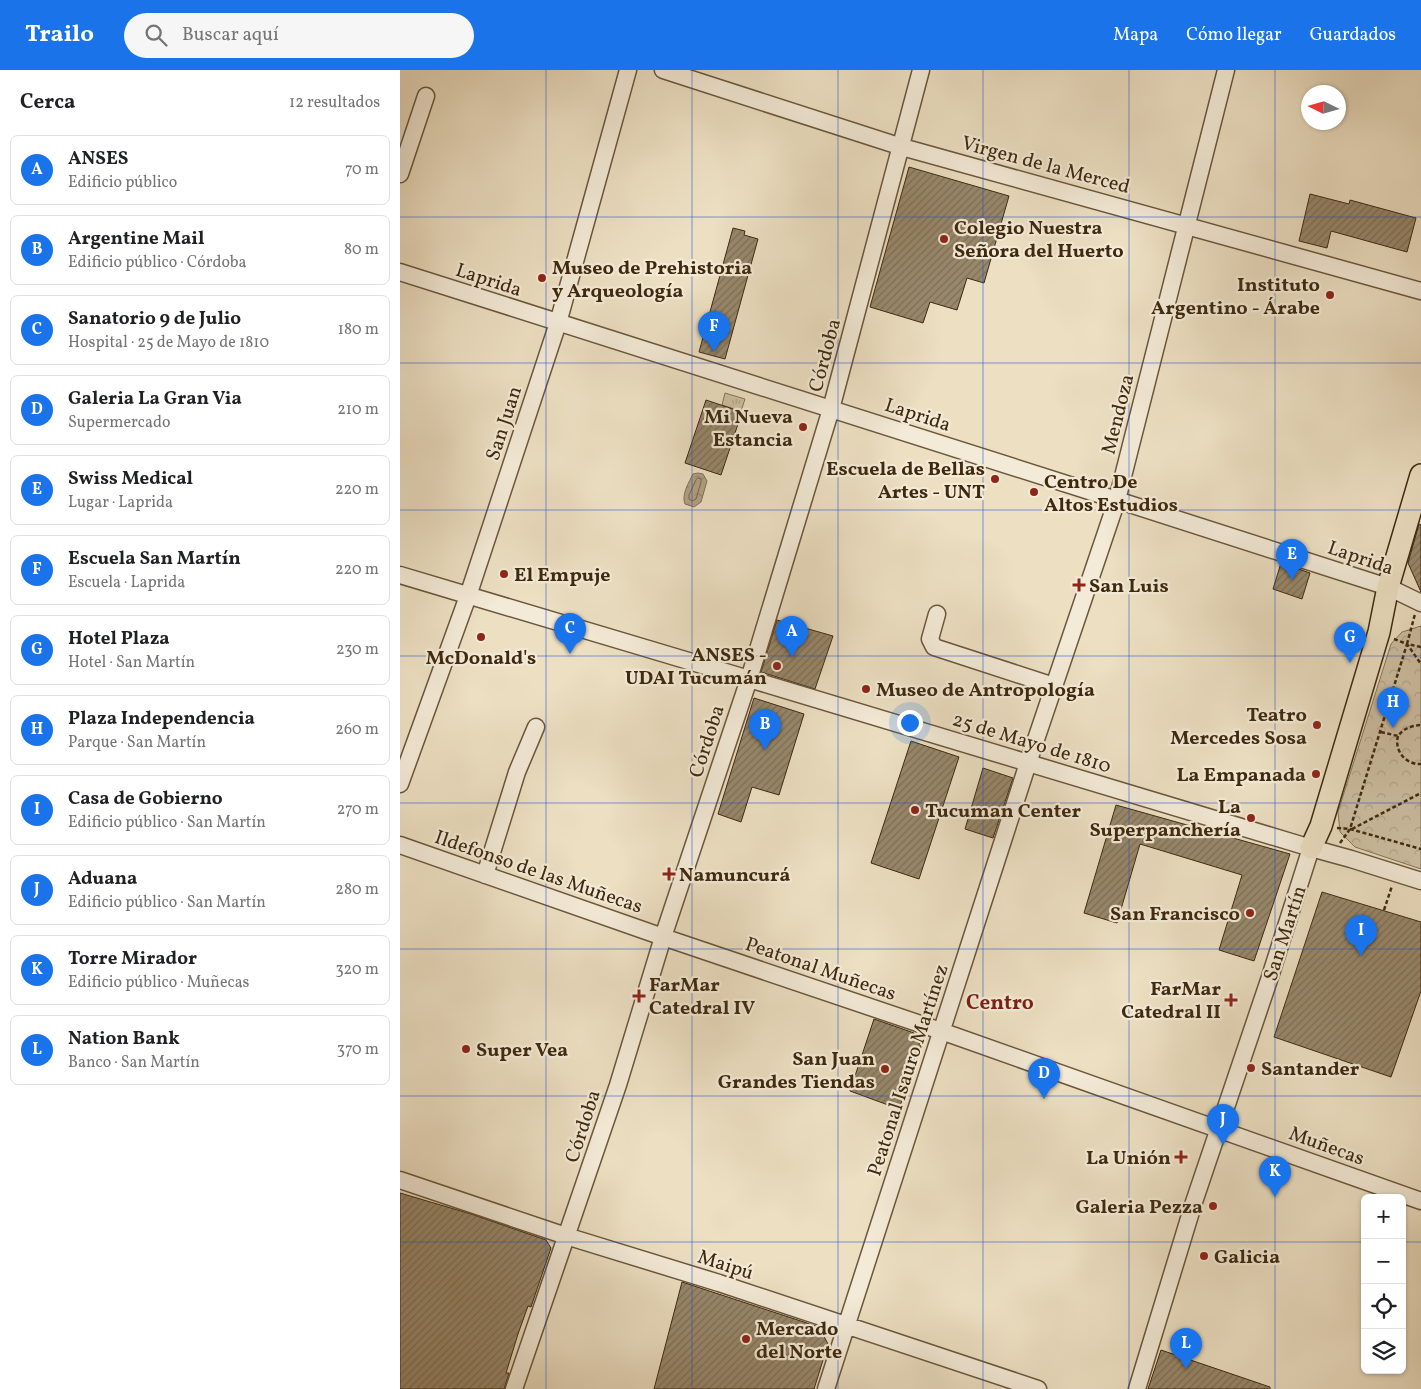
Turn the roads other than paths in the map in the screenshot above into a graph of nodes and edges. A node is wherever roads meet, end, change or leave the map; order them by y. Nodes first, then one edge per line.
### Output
1 (628, 70) edge
2 (663, 70) edge
3 (921, 70) edge
4 (1226, 70) edge
5 (426, 96) dead end
6 (902, 147) junction
7 (400, 174) edge
8 (1188, 225) junction
9 (400, 272) edge
10 (1421, 291) edge
11 (558, 323) junction
12 (831, 409) junction
13 (1421, 475) edge
14 (1117, 500) junction
15 (400, 575) edge
16 (1388, 587) junction
17 (468, 596) junction
18 (1419, 602) edge
19 (937, 614) dead end
20 (749, 679) junction
21 (1054, 686) junction
22 (536, 727) dead end
23 (1028, 763) junction
24 (400, 784) edge
25 (400, 845) edge
26 (1310, 848) junction
27 (485, 875) junction
28 (1421, 882) edge
29 (663, 937) junction
30 (941, 1031) junction
31 (1219, 1129) junction
32 (400, 1180) edge
33 (1421, 1201) edge
34 (566, 1236) junction
35 (846, 1325) junction
36 (514, 1389) edge
37 (826, 1389) edge
38 (1038, 1389) edge
39 (1137, 1389) edge

1 - 11 street, San Juan
2 - 6 street, Virgen de la Merced
3 - 6 street, Córdoba
4 - 8 street, Mendoza
5 - 7 street
6 - 8 street, Virgen de la Merced
6 - 12 street, Córdoba
8 - 10 street, Virgen de la Merced
8 - 14 street, Mendoza
9 - 11 street, Laprida
11 - 12 street, Laprida
11 - 17 street, San Juan
12 - 14 street, Laprida
12 - 20 street, Córdoba
13 - 16 main road, San Martín
14 - 16 street, Laprida
14 - 21 street, Mendoza
15 - 17 street, 25 de Mayo de 1810
16 - 18 street, Laprida
16 - 26 main road, San Martín
17 - 20 street, 25 de Mayo de 1810
17 - 24 street, San Juan
19 - 21 street
20 - 23 street, 25 de Mayo de 1810
20 - 29 street, Córdoba
21 - 23 street, Mendoza
22 - 27 street
23 - 26 street, 25 de Mayo de 1810
23 - 30 street, Peatonal Isauro Martínez
25 - 27 street, Ildefonso de las Muñecas
26 - 28 street, 25 de Mayo de 1810
26 - 31 street, San Martín
27 - 29 street, Ildefonso de las Muñecas
29 - 30 street, Peatonal Muñecas
29 - 34 street, Córdoba
30 - 31 street, Peatonal Muñecas
30 - 35 street, Peatonal Isauro Martínez
31 - 33 street, Muñecas
31 - 39 street, San Martín
32 - 34 street, Maipú
34 - 35 street, Maipú
34 - 36 street, Córdoba
35 - 37 street, Peatonal Isauro Martínez
35 - 38 street, Maipú

